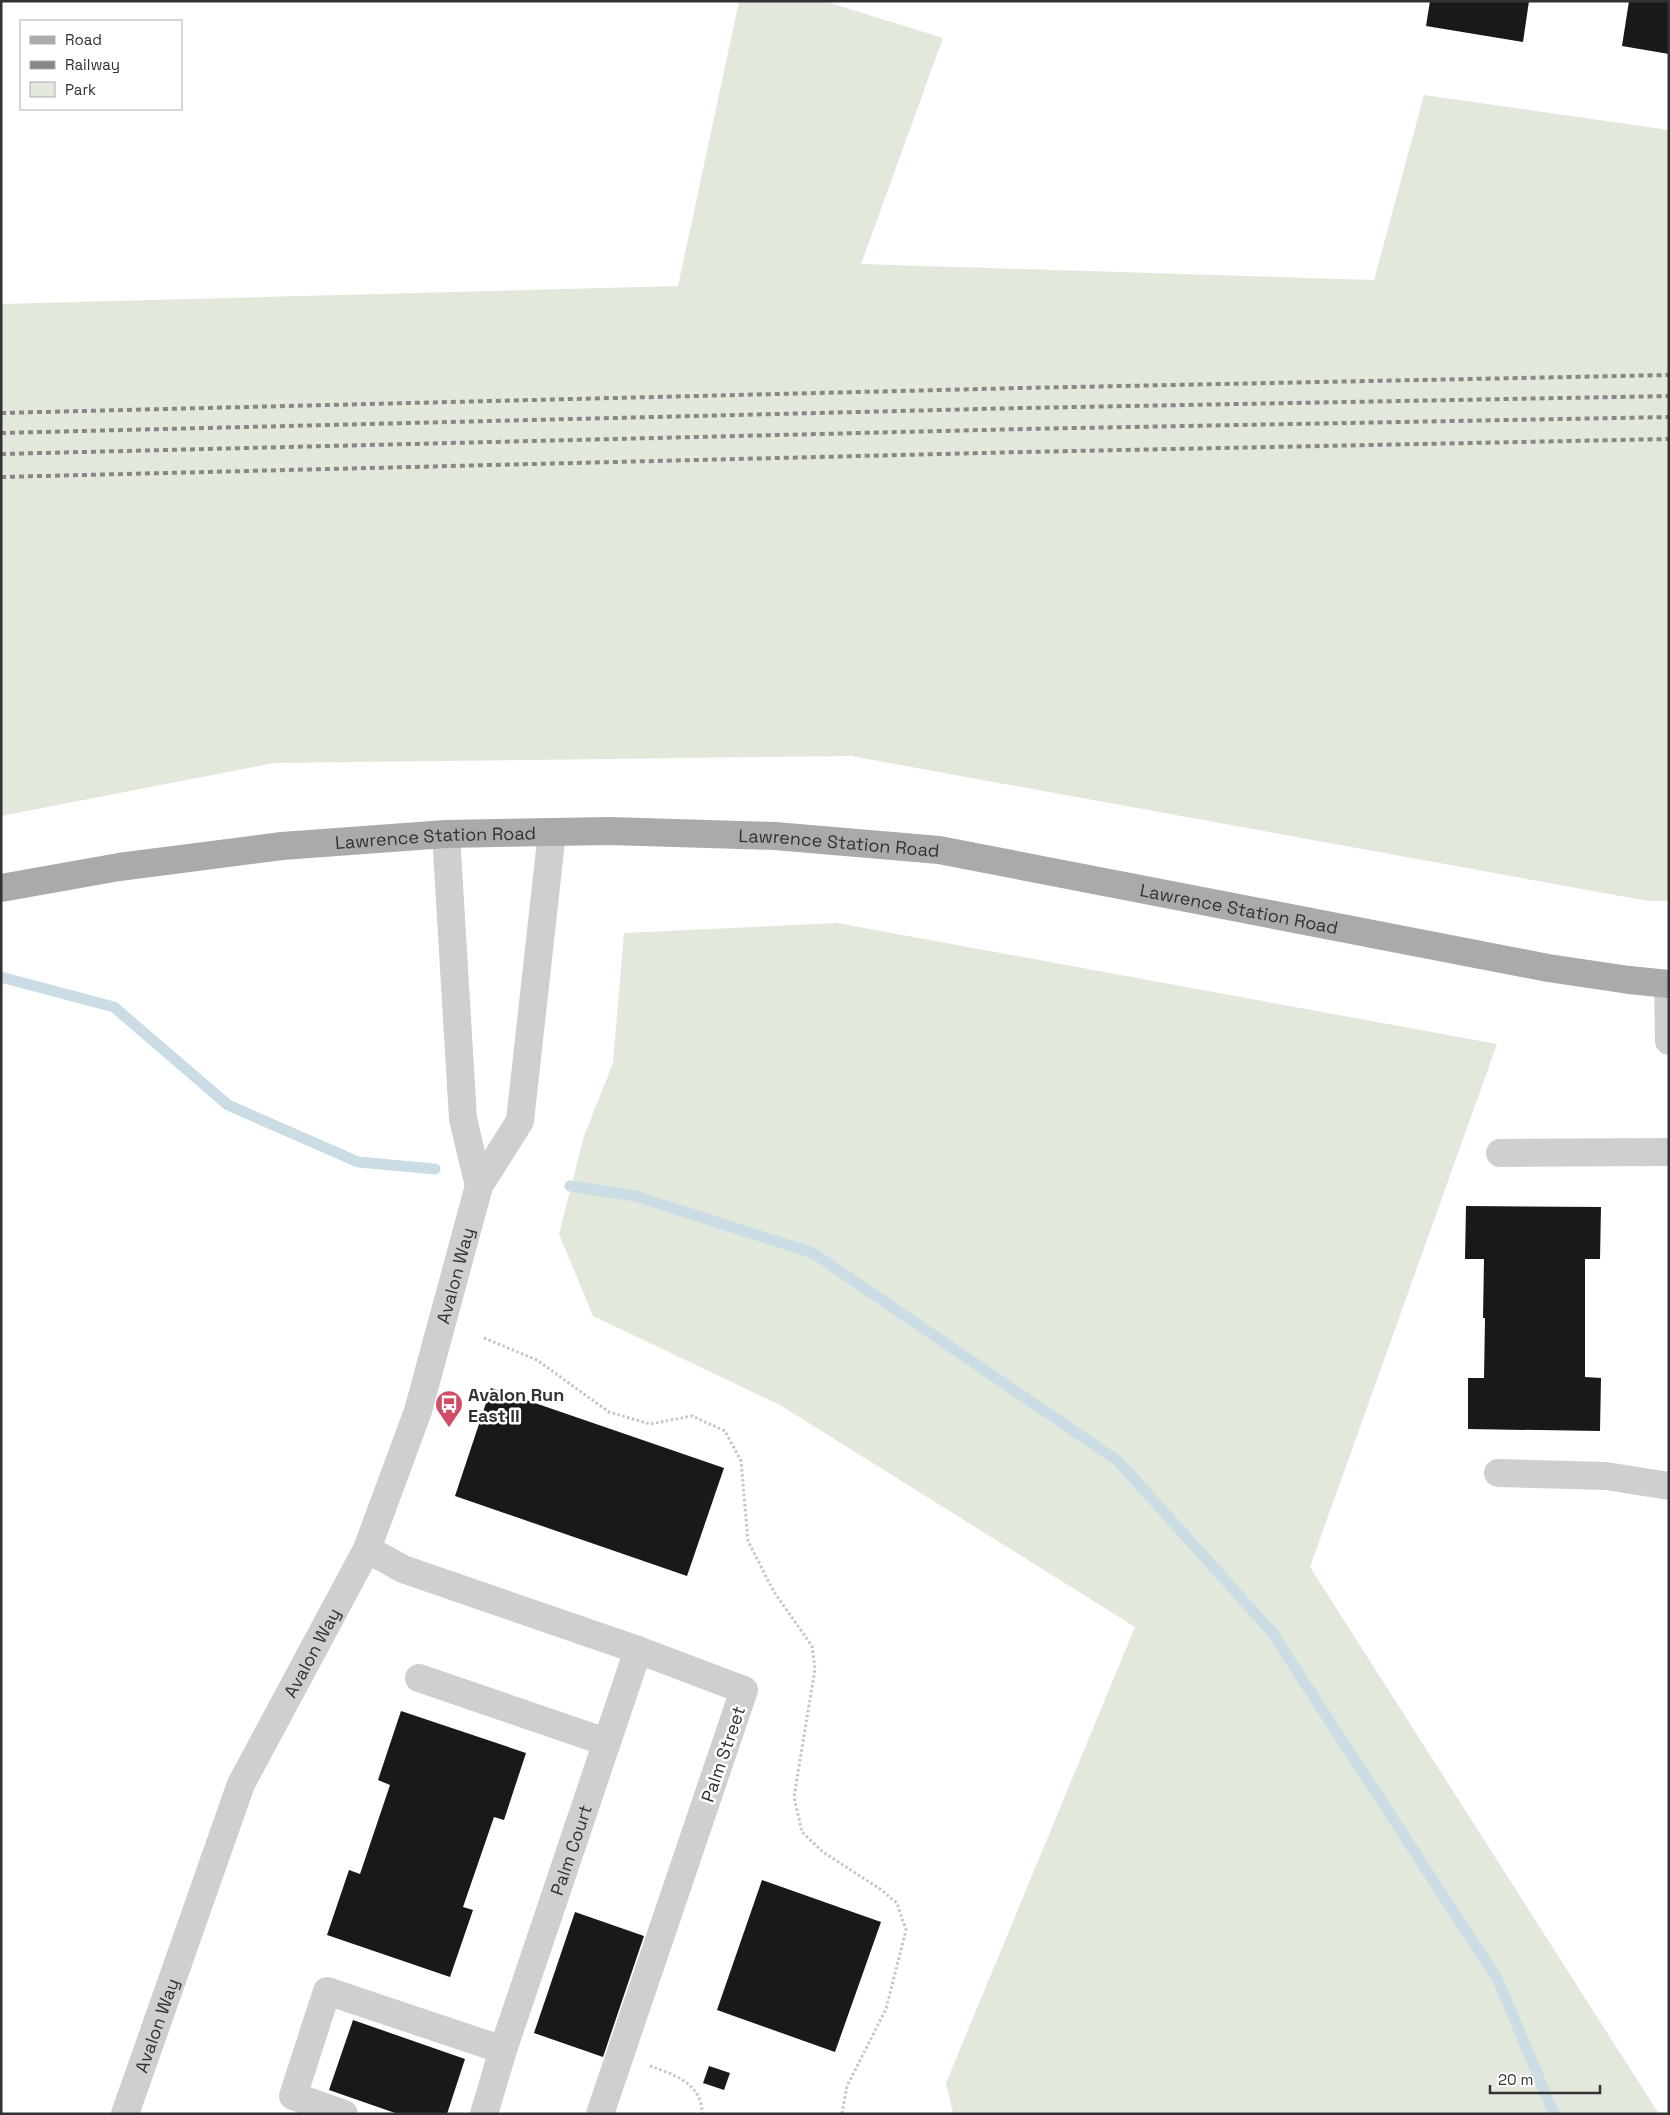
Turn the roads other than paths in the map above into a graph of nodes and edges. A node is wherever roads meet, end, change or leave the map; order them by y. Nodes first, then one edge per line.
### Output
1 (552, 832) junction
2 (446, 834) junction
3 (1, 888) edge
4 (1669, 984) edge
5 (1669, 1041) edge
6 (1669, 1152) edge
7 (1500, 1153) dead end
8 (479, 1186) junction
9 (1498, 1473) dead end
10 (1669, 1486) edge
11 (367, 1549) junction
12 (638, 1650) junction
13 (419, 1678) dead end
14 (606, 1742) junction
15 (503, 2050) junction
16 (125, 2114) edge
17 (344, 2114) edge
18 (484, 2114) edge
19 (600, 2114) edge

1 - 2 main road, Lawrence Station Road
1 - 4 main road, Lawrence Station Road
1 - 8 street, Avalon Way
2 - 3 main road, Lawrence Station Road
2 - 8 street, Avalon Way
4 - 5 street
6 - 7 street
8 - 11 street, Avalon Way
9 - 10 street
11 - 12 street, Palm Street
11 - 16 street, Avalon Way
12 - 14 street, Palm Court
12 - 19 street, Palm Street
13 - 14 street
14 - 15 street, Palm Court
15 - 17 street
15 - 18 street, Palm Court

